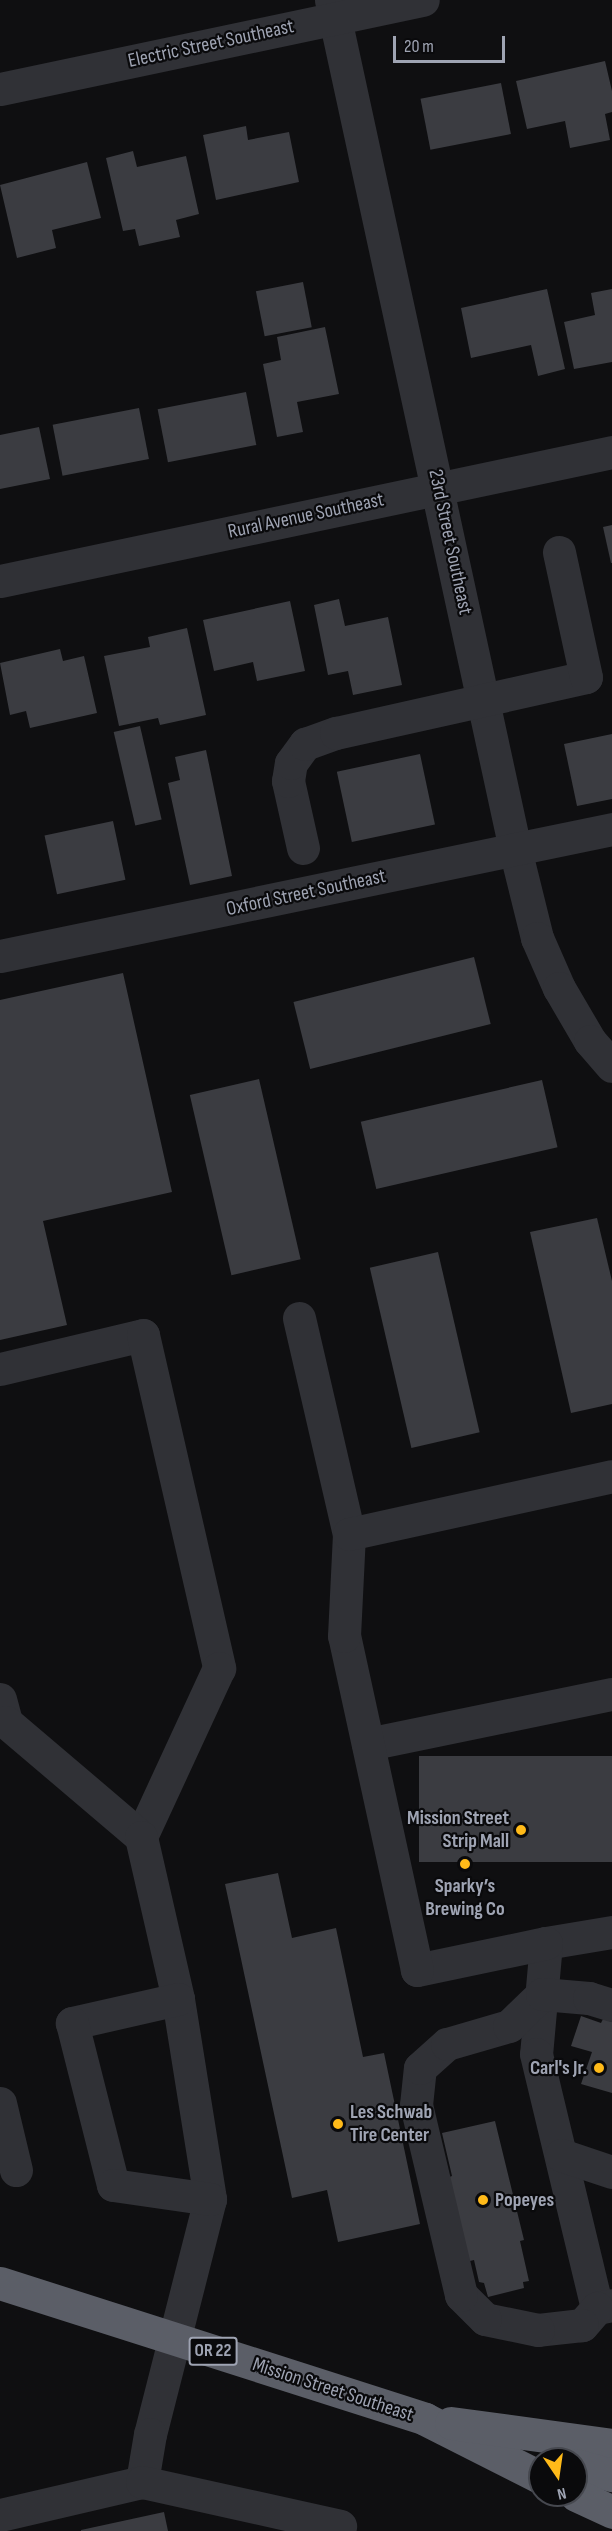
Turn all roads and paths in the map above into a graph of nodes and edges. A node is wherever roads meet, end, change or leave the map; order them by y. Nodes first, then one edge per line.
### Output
1 (423, 0) edge
2 (333, 9) edge
3 (0, 89) edge
4 (612, 452) edge
5 (438, 487) junction
6 (559, 552) dead end
7 (0, 581) edge
8 (483, 700) junction
9 (612, 829) edge
10 (303, 848) dead end
11 (515, 849) junction
12 (0, 956) edge
13 (612, 1066) edge
14 (299, 1318) dead end
15 (0, 1369) edge
16 (612, 1476) edge
17 (348, 1534) junction
18 (612, 1694) edge
19 (0, 1699) edge
20 (368, 1744) junction
21 (141, 1837) junction
22 (612, 1932) edge
23 (546, 1943) junction
24 (542, 1994) junction
25 (178, 1999) junction
26 (612, 2005) edge
27 (0, 2103) edge
28 (561, 2155) junction
29 (16, 2170) dead end
30 (612, 2172) edge
31 (210, 2199) junction
32 (0, 2283) edge
33 (604, 2307) edge
34 (175, 2339) junction
35 (425, 2420) junction
36 (612, 2445) edge
37 (528, 2450) edge
38 (588, 2468) edge
39 (528, 2471) edge
40 (612, 2475) edge
41 (142, 2482) junction
42 (588, 2500) edge
43 (612, 2512) edge
44 (0, 2515) edge
45 (340, 2526) dead end

1 - 2 street, Electric Street Southeast
2 - 3 street, Electric Street Southeast
2 - 5 street, 23rd Street Southeast
4 - 5 street, Rural Avenue Southeast
5 - 7 street, Rural Avenue Southeast
5 - 8 street, 23rd Street Southeast
6 - 8 street
8 - 10 street
8 - 11 street, 23rd Street Southeast
9 - 11 street, Oxford Street Southeast
11 - 12 street, Oxford Street Southeast
11 - 13 street, 23rd Street Southeast
14 - 17 street
15 - 21 street
16 - 17 street
17 - 20 street
18 - 20 street
19 - 21 street
20 - 23 street
21 - 25 street
22 - 23 street
23 - 24 street
24 - 26 street
24 - 28 street
24 - 33 street
25 - 31 street
25 - 31 street
27 - 29 street
28 - 30 street
28 - 33 street
31 - 34 street
32 - 34 highway, Mission Street Southeast / OR 22
34 - 35 highway, Mission Street Southeast / OR 22
34 - 41 street
35 - 36 highway, Mission Street Southeast / OR 22
35 - 37 highway
35 - 39 highway, Mission Street Southeast / OR 22
38 - 40 highway
41 - 44 street
41 - 45 street
42 - 43 highway

